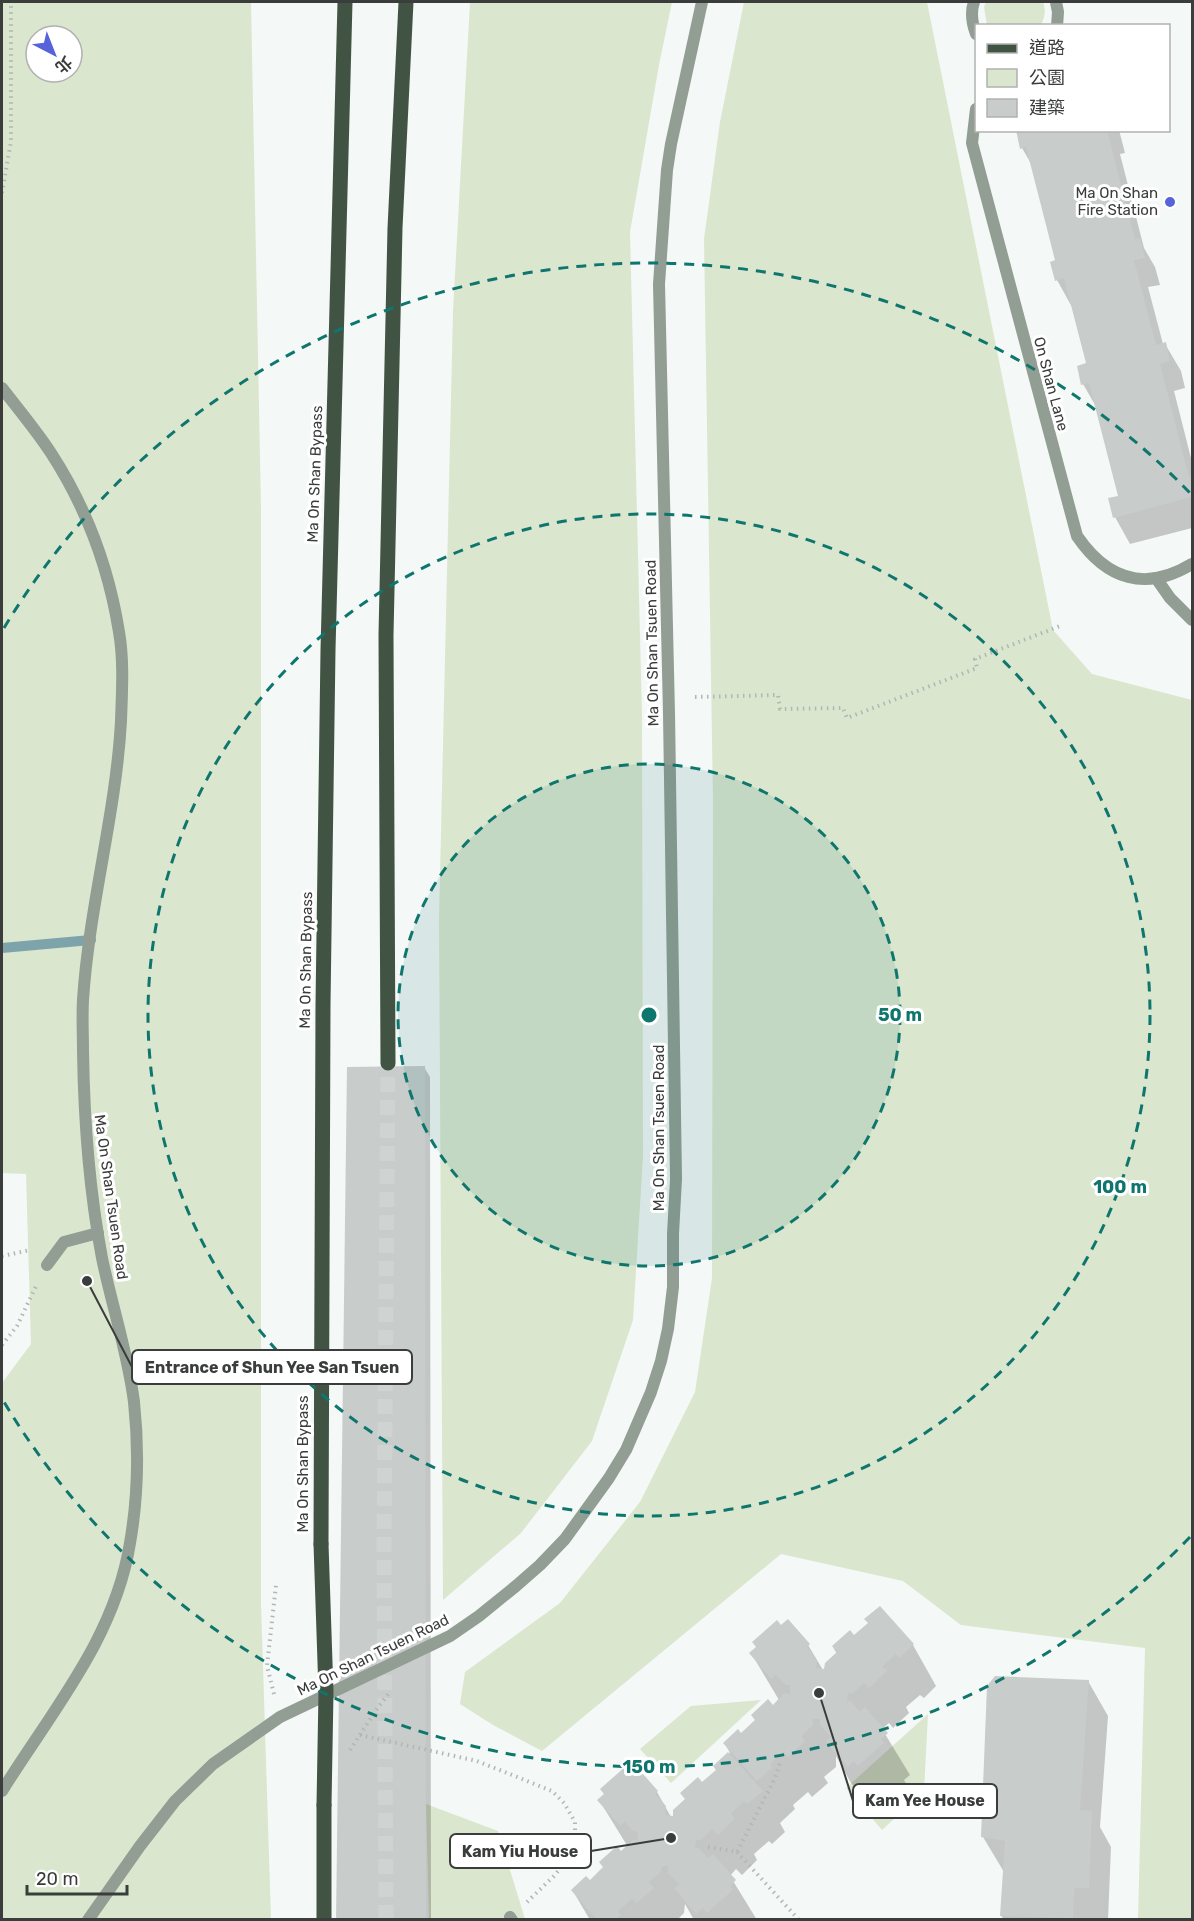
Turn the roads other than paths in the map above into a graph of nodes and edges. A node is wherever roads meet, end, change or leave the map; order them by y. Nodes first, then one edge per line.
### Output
1 (345, 2) edge
2 (406, 2) edge
3 (702, 2) edge
4 (974, 2) edge
5 (1060, 5) edge
6 (1057, 24) edge
7 (975, 31) edge
8 (975, 118) edge
9 (2, 388) edge
10 (1192, 564) edge
11 (1156, 578) junction
12 (1192, 620) edge
13 (388, 1063) tunnel mouth
14 (98, 1233) junction
15 (47, 1265) road end
16 (2, 1791) edge
17 (88, 1920) edge
18 (324, 1920) edge

1 - 18 main road, Ma On Shan Bypass, bridge
2 - 13 main road
3 - 17 street, Ma On Shan Tsuen Road
4 - 7 street
5 - 6 street
8 - 11 street, On Shan Lane
9 - 14 street, Ma On Shan Tsuen Road
10 - 11 street, On Shan Lane
11 - 12 street
14 - 15 street
14 - 16 street, Ma On Shan Tsuen Road

